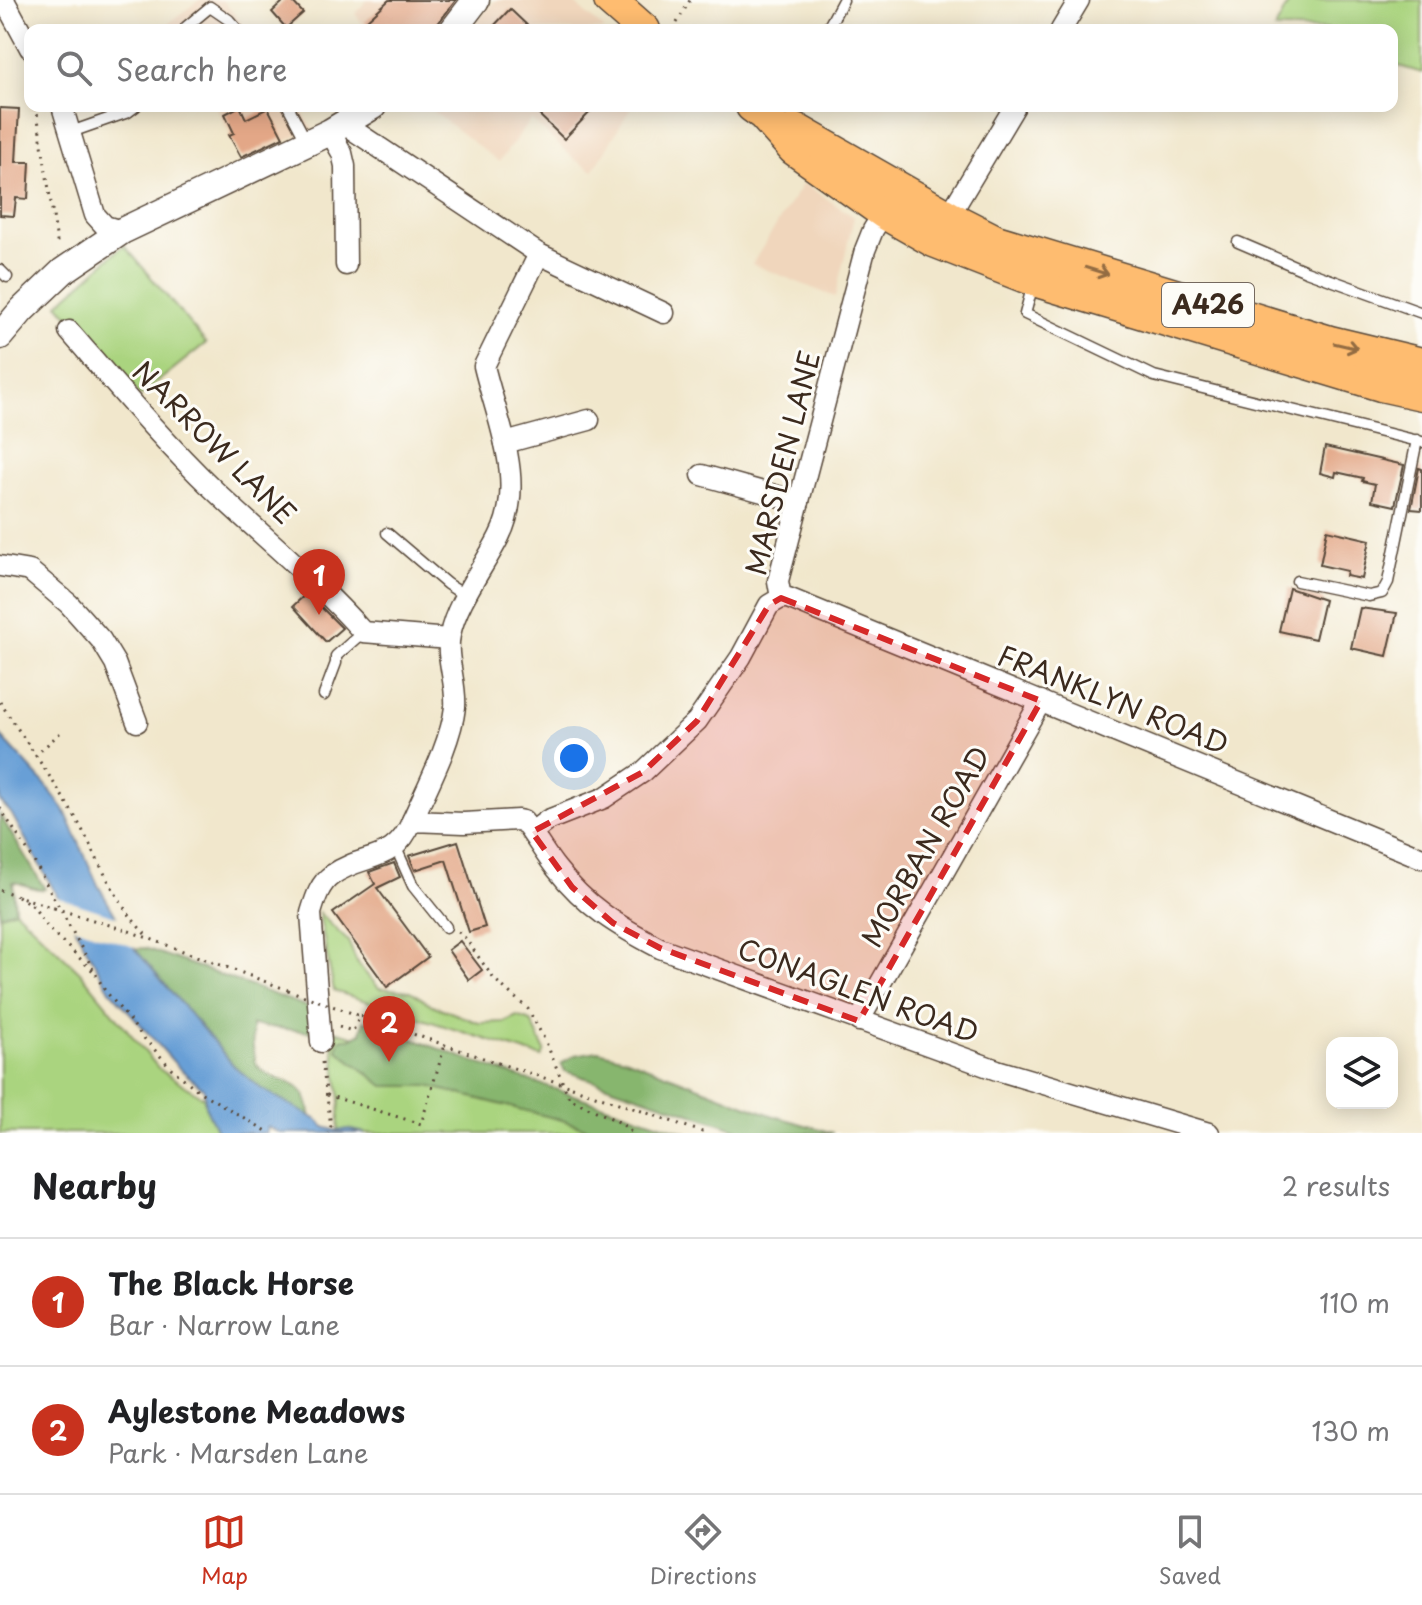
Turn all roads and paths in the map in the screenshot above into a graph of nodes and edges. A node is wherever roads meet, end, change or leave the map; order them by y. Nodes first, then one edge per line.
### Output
1 (475, 0) edge
2 (610, 0) edge
3 (690, 0) edge
4 (843, 0) edge
5 (1079, 0) edge
6 (4, 4) edge
7 (190, 24) edge
8 (233, 24) edge
9 (457, 24) edge
10 (637, 24) edge
11 (676, 24) edge
12 (830, 24) edge
13 (1065, 24) edge
14 (24, 36) edge
15 (37, 112) edge
16 (64, 112) edge
17 (128, 112) edge
18 (297, 112) edge
19 (363, 112) edge
20 (760, 112) edge
21 (1011, 112) edge
22 (71, 132) junction
23 (327, 133) junction
24 (891, 200) junction
25 (941, 229) junction
26 (122, 231) junction
27 (1238, 242) dead end
28 (539, 254) junction
29 (346, 265) dead end
30 (1038, 267) junction
31 (63, 271) junction
32 (664, 313) dead end
33 (1422, 313) edge
34 (69, 331) dead end
35 (0, 336) edge
36 (1422, 364) edge
37 (1422, 394) edge
38 (589, 420) dead end
39 (1420, 441) edge
40 (505, 443) junction
41 (702, 475) dead end
42 (799, 502) junction
43 (387, 533) dead end
44 (0, 566) edge
45 (1297, 581) dead end
46 (467, 597) junction
47 (781, 598) junction
48 (363, 632) junction
49 (449, 639) junction
50 (324, 695) dead end
51 (1041, 701) junction
52 (0, 702) edge
53 (137, 722) dead end
54 (63, 730) dead end
55 (35, 756) junction
56 (0, 808) edge
57 (412, 821) junction
58 (532, 832) junction
59 (396, 848) junction
60 (1422, 858) edge
61 (0, 890) edge
62 (18, 896) junction
63 (446, 927) joint
64 (149, 938) junction
65 (96, 974) junction
66 (360, 1016) junction
67 (319, 1021) junction
68 (859, 1021) junction
69 (321, 1042) joint
70 (446, 1044) junction
71 (327, 1095) junction
72 (270, 1133) edge
73 (328, 1133) edge
74 (632, 1133) edge
75 (705, 1133) edge
76 (1209, 1133) edge

1 - 9 street
2 - 10 main road
3 - 11 path
4 - 12 lane
5 - 13 street
6 - 14 street
7 - 8 lane
15 - 31 path
16 - 22 street
17 - 22 lane
18 - 23 lane
19 - 23 street
20 - 24 main road, A426
21 - 25 street
22 - 26 street
23 - 26 street
23 - 28 street
23 - 29 street
24 - 25 main road, A426
24 - 42 street, MARSDEN LANE
25 - 30 main road, A426
26 - 31 street
27 - 33 lane
28 - 32 street
28 - 40 street
30 -> 36 main road, A426
30 - 37 main road, A426
30 - 39 lane
31 - 35 street
34 - 48 street, NARROW LANE
38 - 40 street
39 - 45 lane
40 - 46 street
41 - 42 street
42 - 47 street, MARSDEN LANE
43 - 46 lane
44 - 53 street
46 - 49 street
47 - 51 street, FRANKLYN ROAD
47 - 58 street, MARSDEN LANE
48 - 49 street
48 - 50 lane
49 - 57 street
51 - 60 street, FRANKLYN ROAD
51 - 68 street, MORBAN ROAD
52 - 55 path
54 - 55 path
55 - 64 path
56 - 65 path
57 - 58 street
57 - 59 street
58 - 68 street, CONAGLEN ROAD
59 - 63 lane
59 - 67 street
61 - 62 path
62 - 64 path, bridge
62 - 65 path
63 - 74 path
64 - 66 path, bridge
65 - 72 path
66 - 67 path
66 - 70 path
67 - 69 street
68 - 76 street, CONAGLEN ROAD
69 - 71 path
70 - 71 path
70 - 75 path, bridge
71 - 73 path

